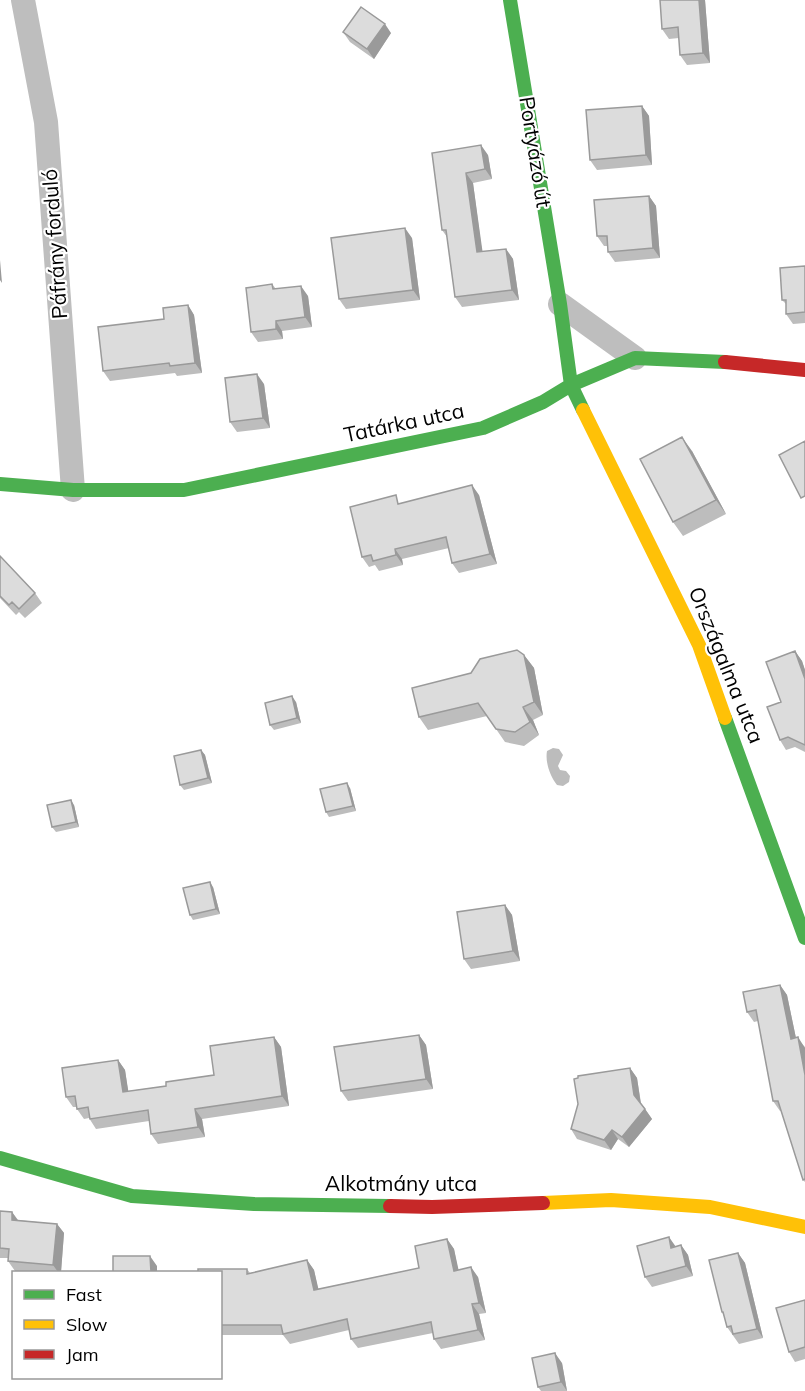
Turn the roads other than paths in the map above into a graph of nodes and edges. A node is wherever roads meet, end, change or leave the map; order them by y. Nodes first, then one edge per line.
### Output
1 (23, 0) edge
2 (510, 0) edge
3 (560, 304) junction
4 (635, 358) junction
5 (805, 370) edge
6 (571, 385) junction
7 (0, 484) edge
8 (74, 490) junction
9 (805, 938) edge
10 (0, 1158) edge
11 (805, 1227) edge

1 - 8 street, Páfrány forduló
2 - 3 street, Portyázó út
3 - 4 street
3 - 6 street, Portyázó út
4 - 5 street, Tatárka utca
4 - 6 street, Tatárka utca
6 - 8 street, Tatárka utca
6 - 9 street, Országalma utca
7 - 8 street, Tatárka utca
10 - 11 street, Alkotmány utca

